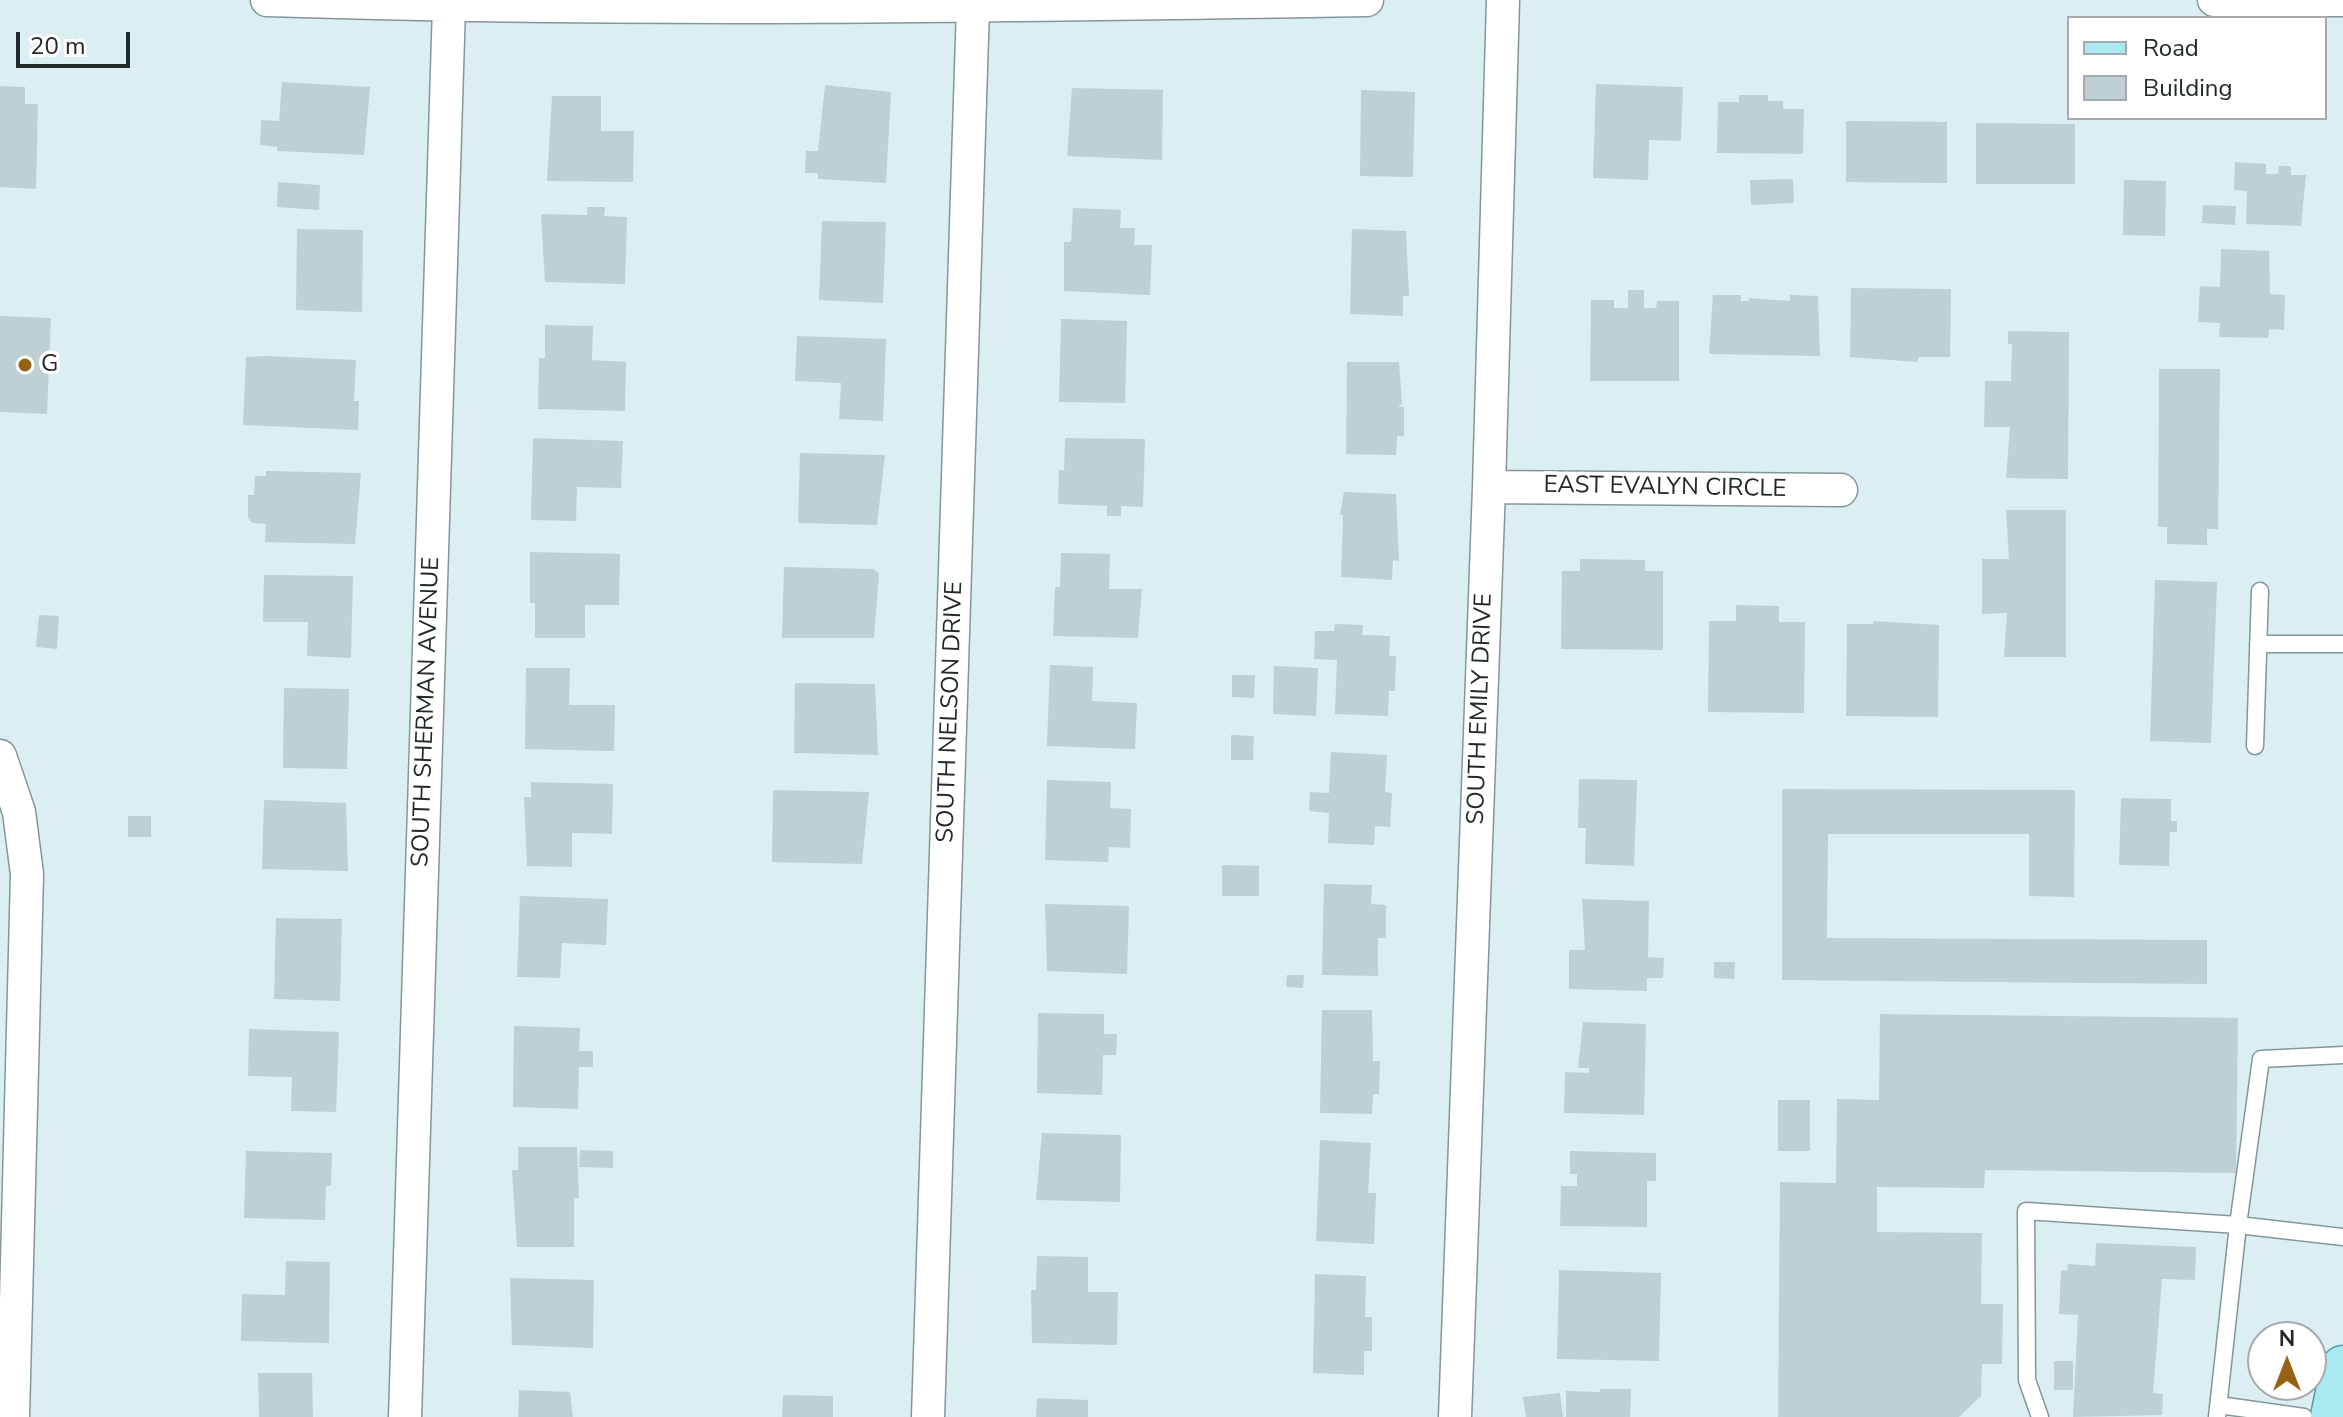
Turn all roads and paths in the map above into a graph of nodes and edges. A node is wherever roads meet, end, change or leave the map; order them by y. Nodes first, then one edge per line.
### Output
1 (267, 0) edge
2 (1367, 0) edge
3 (1503, 0) edge
4 (2214, 0) edge
5 (2343, 0) edge
6 (449, 3) edge
7 (973, 6) junction
8 (1489, 487) junction
9 (1841, 490) dead end
10 (2260, 591) dead end
11 (2258, 644) junction
12 (2343, 644) edge
13 (2255, 746) dead end
14 (0, 756) edge
15 (2343, 1055) edge
16 (2238, 1225) junction
17 (2343, 1237) edge
18 (2343, 1368) edge
19 (2218, 1411) edge
20 (13, 1417) edge
21 (405, 1417) edge
22 (928, 1417) edge
23 (1455, 1417) edge
24 (2040, 1417) edge
25 (2304, 1417) edge
26 (2333, 1417) edge

1 - 6 street
2 - 7 street
3 - 8 street, SOUTH EMILY DRIVE
4 - 5 street
6 - 7 street
6 - 21 street, SOUTH SHERMAN AVENUE
7 - 22 street, SOUTH NELSON DRIVE
8 - 9 street, EAST EVALYN CIRCLE
8 - 23 street, SOUTH EMILY DRIVE
10 - 11 lane
11 - 12 lane
11 - 13 lane
14 - 20 street
15 - 16 lane
16 - 17 lane
16 - 19 lane
16 - 24 lane
18 - 26 main road
19 - 25 lane

